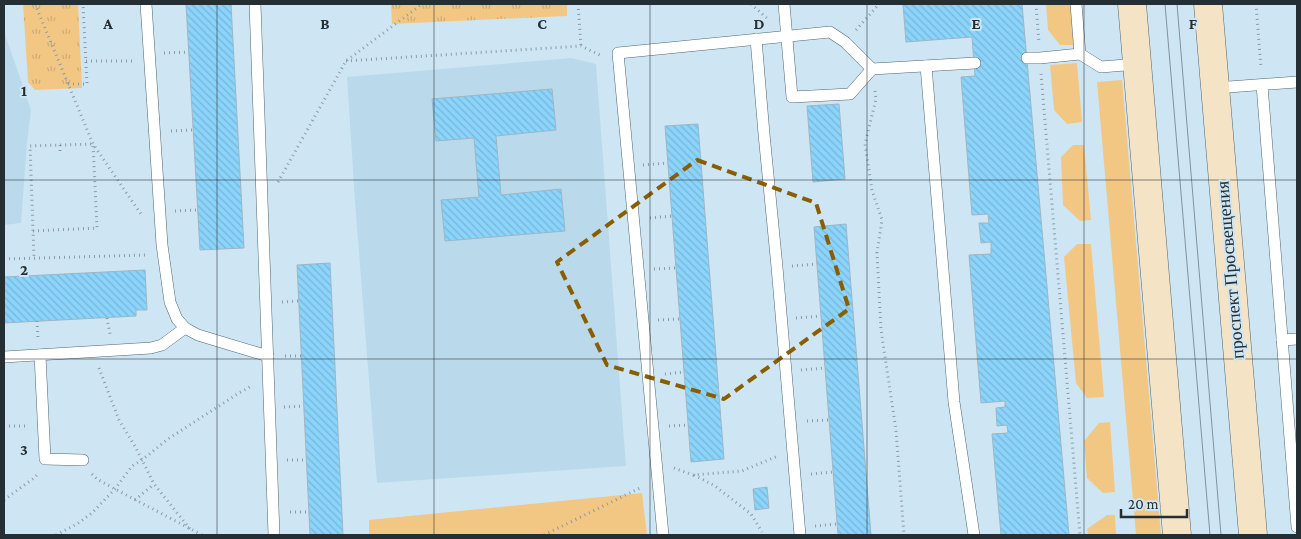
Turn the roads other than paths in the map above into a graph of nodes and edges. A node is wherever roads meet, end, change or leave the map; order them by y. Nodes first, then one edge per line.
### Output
1 (146, 4) edge
2 (255, 4) edge
3 (784, 4) edge
4 (1076, 4) edge
5 (1132, 4) edge
6 (1208, 4) edge
7 (786, 36) junction
8 (756, 39) junction
9 (1080, 54) junction
10 (1027, 58) dead end
11 (974, 63) dead end
12 (1137, 64) junction
13 (926, 66) junction
14 (872, 69) junction
15 (1297, 82) edge
16 (1262, 85) junction
17 (1215, 88) junction
18 (185, 328) junction
19 (1297, 339) edge
20 (1282, 340) junction
21 (40, 355) junction
22 (268, 356) junction
23 (4, 357) edge
24 (83, 460) road end
25 (1297, 528) edge
26 (274, 535) edge
27 (663, 535) edge
28 (800, 535) edge
29 (974, 535) edge
30 (1177, 535) edge
31 (1253, 535) edge

1 - 18 lane
2 - 22 lane
3 - 7 lane
4 - 9 lane
5 - 12 main road
6 - 17 main road, проспект Просвещения
7 - 8 lane
7 - 14 lane
7 - 14 lane
8 - 27 lane
8 - 28 lane
9 - 10 lane
9 - 12 lane
11 - 13 lane
12 - 30 main road
13 - 14 lane
13 - 29 lane
15 - 16 lane
16 - 17 lane
16 - 20 lane
17 - 31 main road, проспект Просвещения
18 - 21 lane
18 - 22 lane
19 - 20 lane
20 - 25 lane
21 - 23 lane
21 - 24 lane
22 - 26 lane

